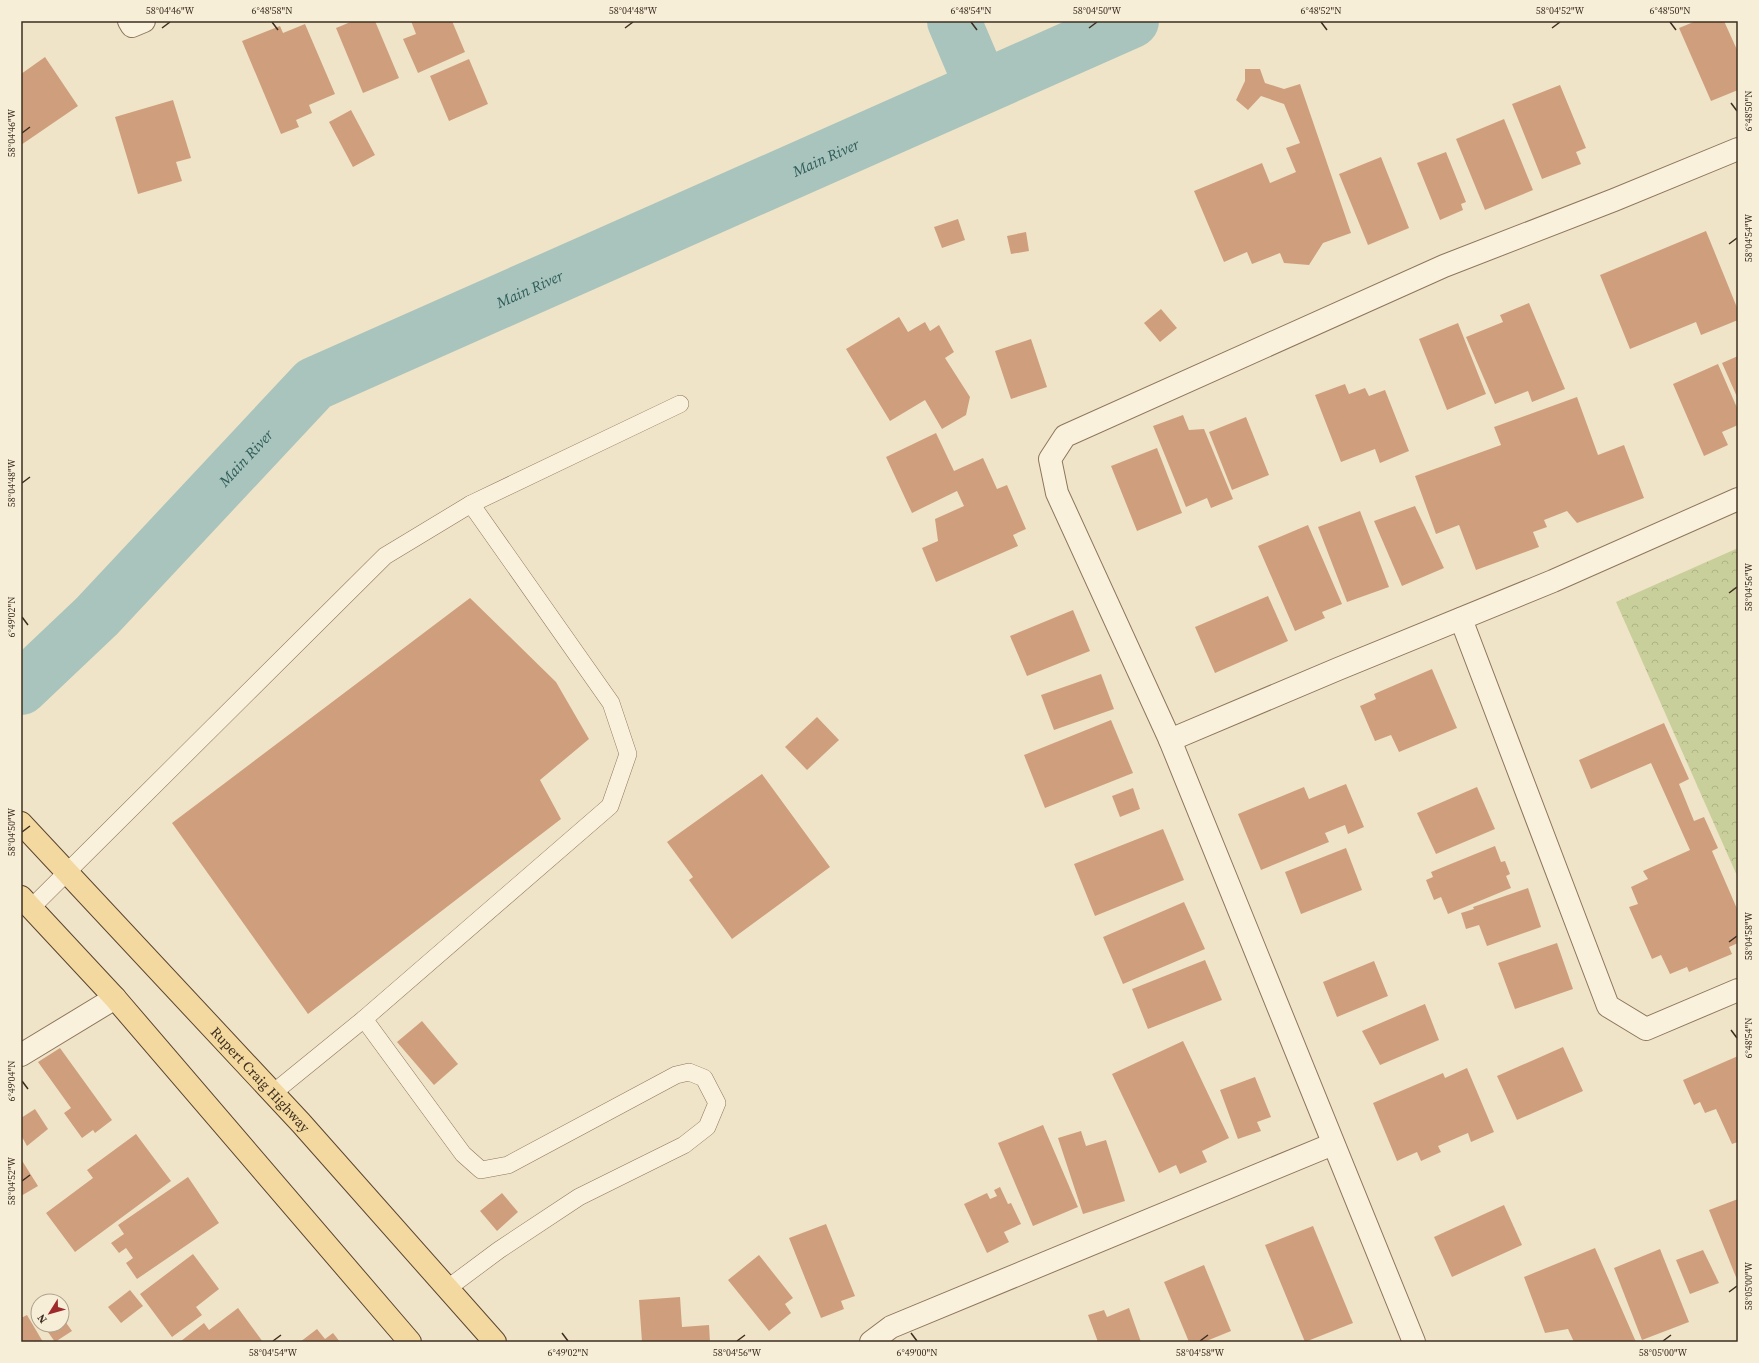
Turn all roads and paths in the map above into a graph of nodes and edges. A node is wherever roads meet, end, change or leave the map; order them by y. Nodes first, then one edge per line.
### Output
1 (129, 21) edge
2 (144, 21) edge
3 (1738, 149) edge
4 (680, 404) dead end
5 (1738, 499) edge
6 (471, 504) junction
7 (1461, 619) junction
8 (1170, 740) junction
9 (21, 823) edge
10 (67, 872) junction
11 (26, 903) edge
12 (1738, 990) edge
13 (114, 998) junction
14 (364, 1019) junction
15 (21, 1055) edge
16 (273, 1093) junction
17 (1333, 1144) junction
18 (448, 1288) junction
19 (410, 1342) edge
20 (495, 1342) edge
21 (871, 1342) edge
22 (1414, 1342) edge

1 - 2 street
3 - 8 street
4 - 6 lane
5 - 7 street
6 - 10 lane
6 - 14 lane
7 - 8 street
7 - 12 street
8 - 17 street
9 - 10 main road, Rupert Craig Highway
10 - 11 lane
10 - 16 main road, Rupert Craig Highway
11 - 13 main road
13 - 15 street
13 - 19 main road
14 - 16 lane
14 - 18 lane
16 - 18 main road, Rupert Craig Highway
17 - 21 street
17 - 22 street
18 - 20 main road, Rupert Craig Highway

